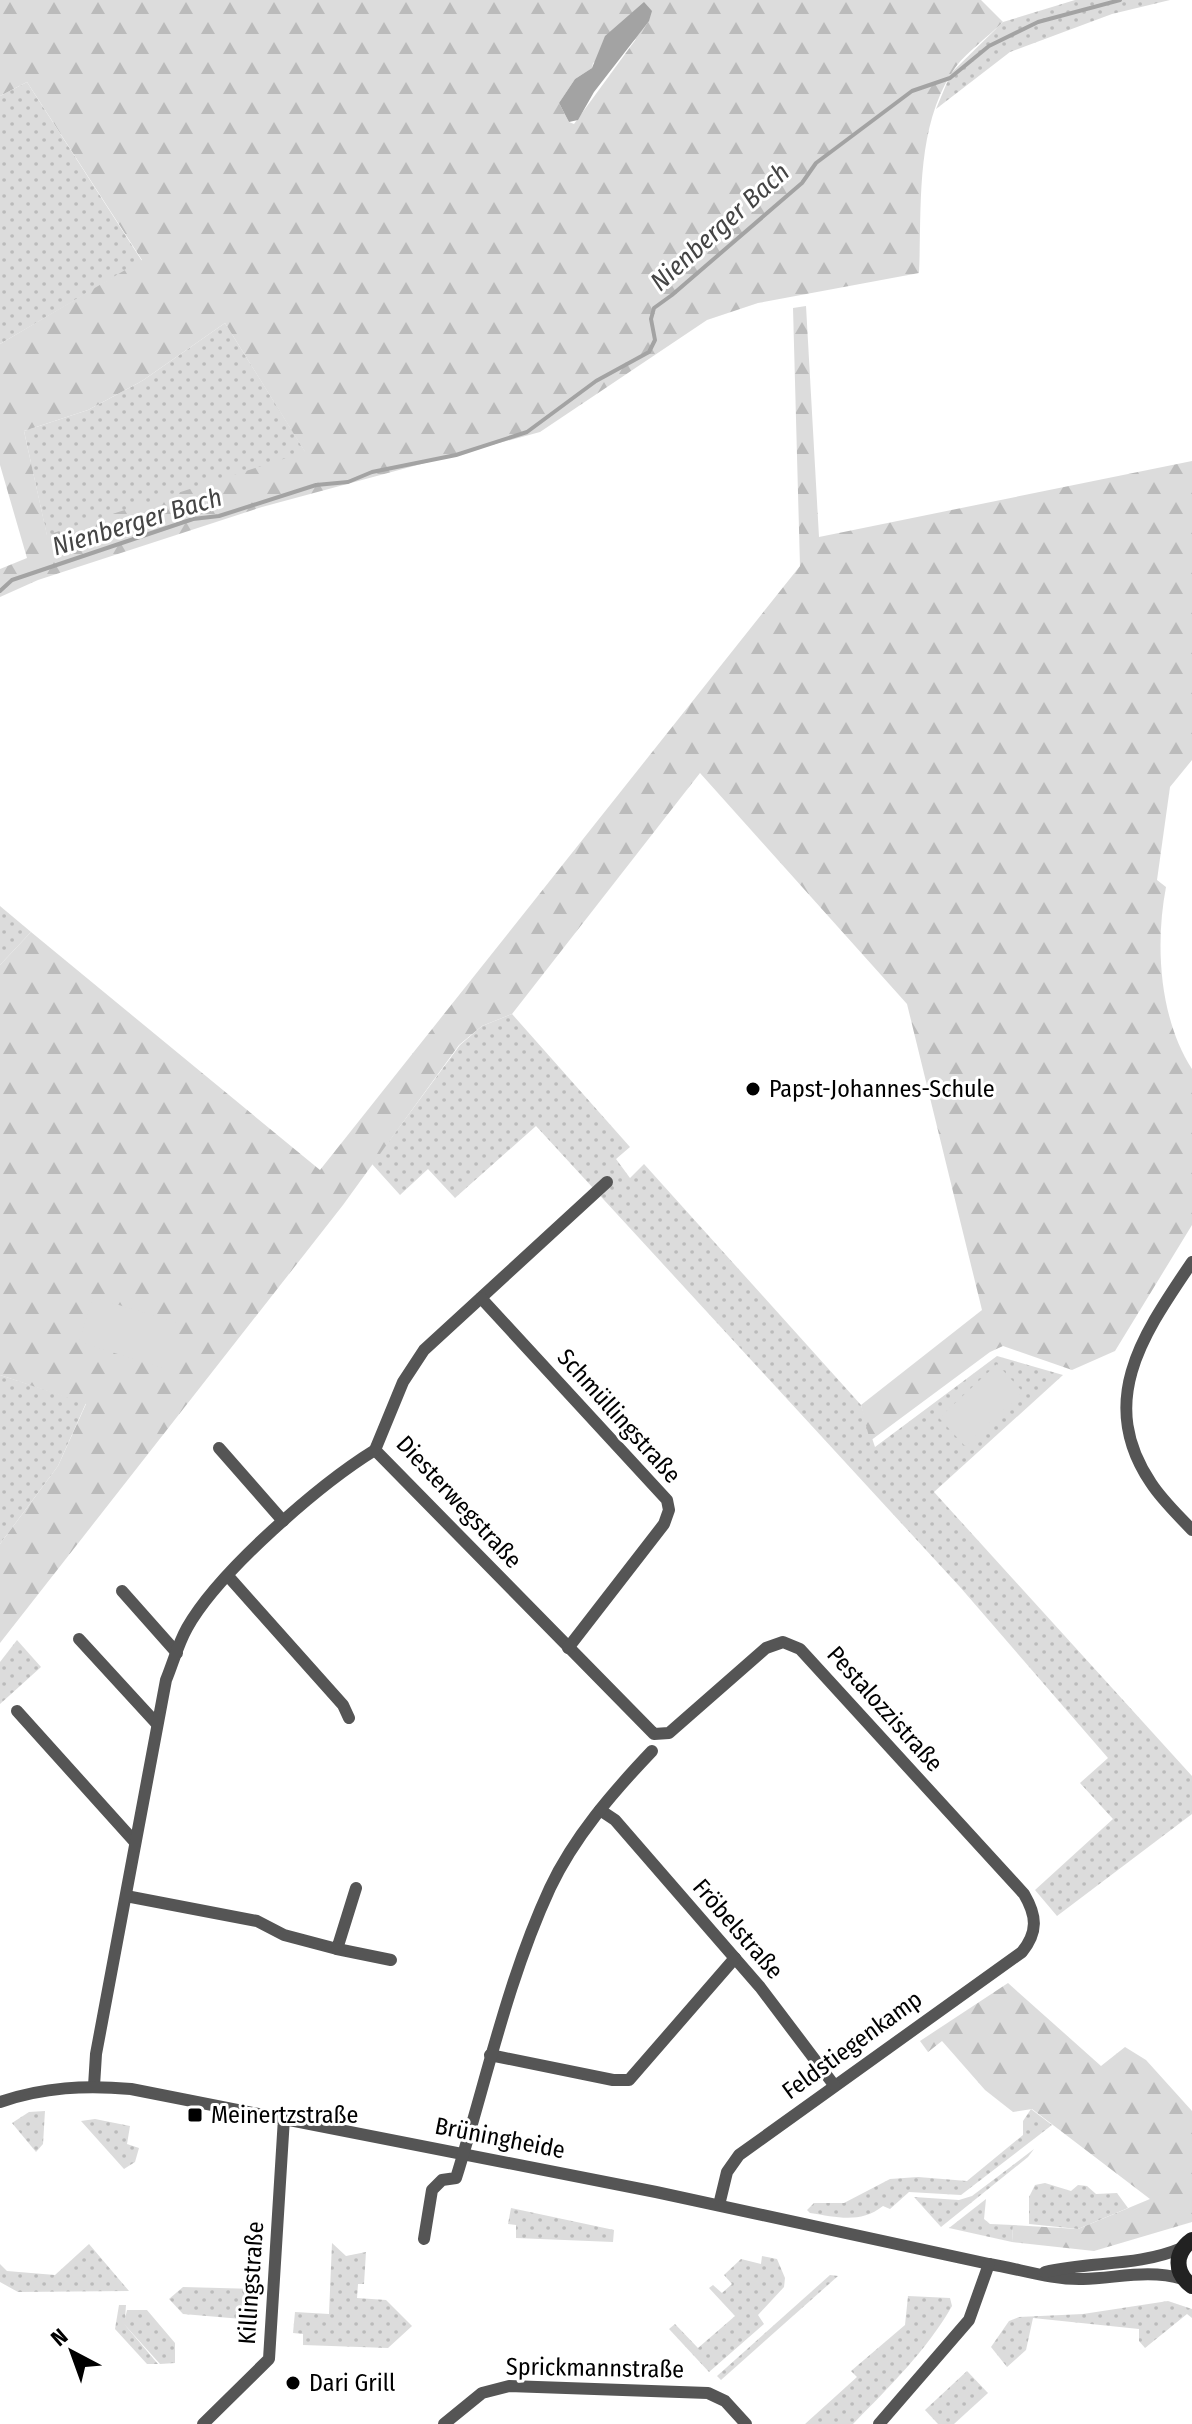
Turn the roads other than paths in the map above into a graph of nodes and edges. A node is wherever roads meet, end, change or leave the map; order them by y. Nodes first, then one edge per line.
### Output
1 (607, 1182) dead end
2 (1192, 1262) edge
3 (481, 1298) junction
4 (219, 1448) dead end
5 (375, 1450) junction
6 (283, 1521) junction
7 (1192, 1530) edge
8 (228, 1576) junction
9 (122, 1591) dead end
10 (79, 1639) dead end
11 (568, 1648) junction
12 (177, 1653) junction
13 (17, 1711) dead end
14 (349, 1718) dead end
15 (157, 1724) junction
16 (661, 1735) joint
17 (652, 1751) dead end
18 (600, 1810) junction
19 (134, 1841) junction
20 (356, 1888) dead end
21 (126, 1896) junction
22 (1033, 1937) joint
23 (337, 1949) junction
24 (735, 1958) junction
25 (391, 1960) dead end
26 (490, 2055) junction
27 (834, 2085) junction
28 (94, 2086) junction
29 (0, 2102) edge
30 (284, 2118) junction
31 (466, 2153) junction
32 (719, 2205) junction
33 (424, 2239) dead end
34 (1187, 2244) edge
35 (989, 2264) junction
36 (1045, 2272) junction
37 (1188, 2282) edge
38 (203, 2424) edge
39 (444, 2424) edge
40 (746, 2424) edge
41 (879, 2424) edge

1 - 3 street, Diesterwegstraße
2 - 7 street
3 - 5 street, Diesterwegstraße
3 - 11 street, Schmüllingstraße
4 - 6 street
5 - 6 street
5 - 11 street, Diesterwegstraße
6 - 8 street
8 - 12 street
8 - 14 street
9 - 12 street
10 - 15 street
11 - 16 street, Diesterwegstraße
12 - 15 street
13 - 19 street
15 - 19 street
16 - 22 street, Pestalozzistraße
17 - 18 street
18 - 24 street, Fröbelstraße
18 - 26 street
19 - 21 street
20 - 23 street
21 - 23 street
21 - 28 street
22 - 27 street, Feldstiegenkamp
23 - 25 street
24 - 26 street
24 - 27 street, Fröbelstraße
26 - 31 street
27 - 32 street, Feldstiegenkamp
28 - 29 street, Brüningheide
28 - 30 street, Brüningheide
30 - 31 street, Brüningheide
30 - 38 street, Killingstraße
31 - 32 street, Brüningheide
31 - 33 street
32 - 35 street, Brüningheide
34 - 36 street
34 - 37 street
35 - 36 street, Brüningheide
35 - 41 street
36 - 37 street
39 - 40 street, Sprickmannstraße

